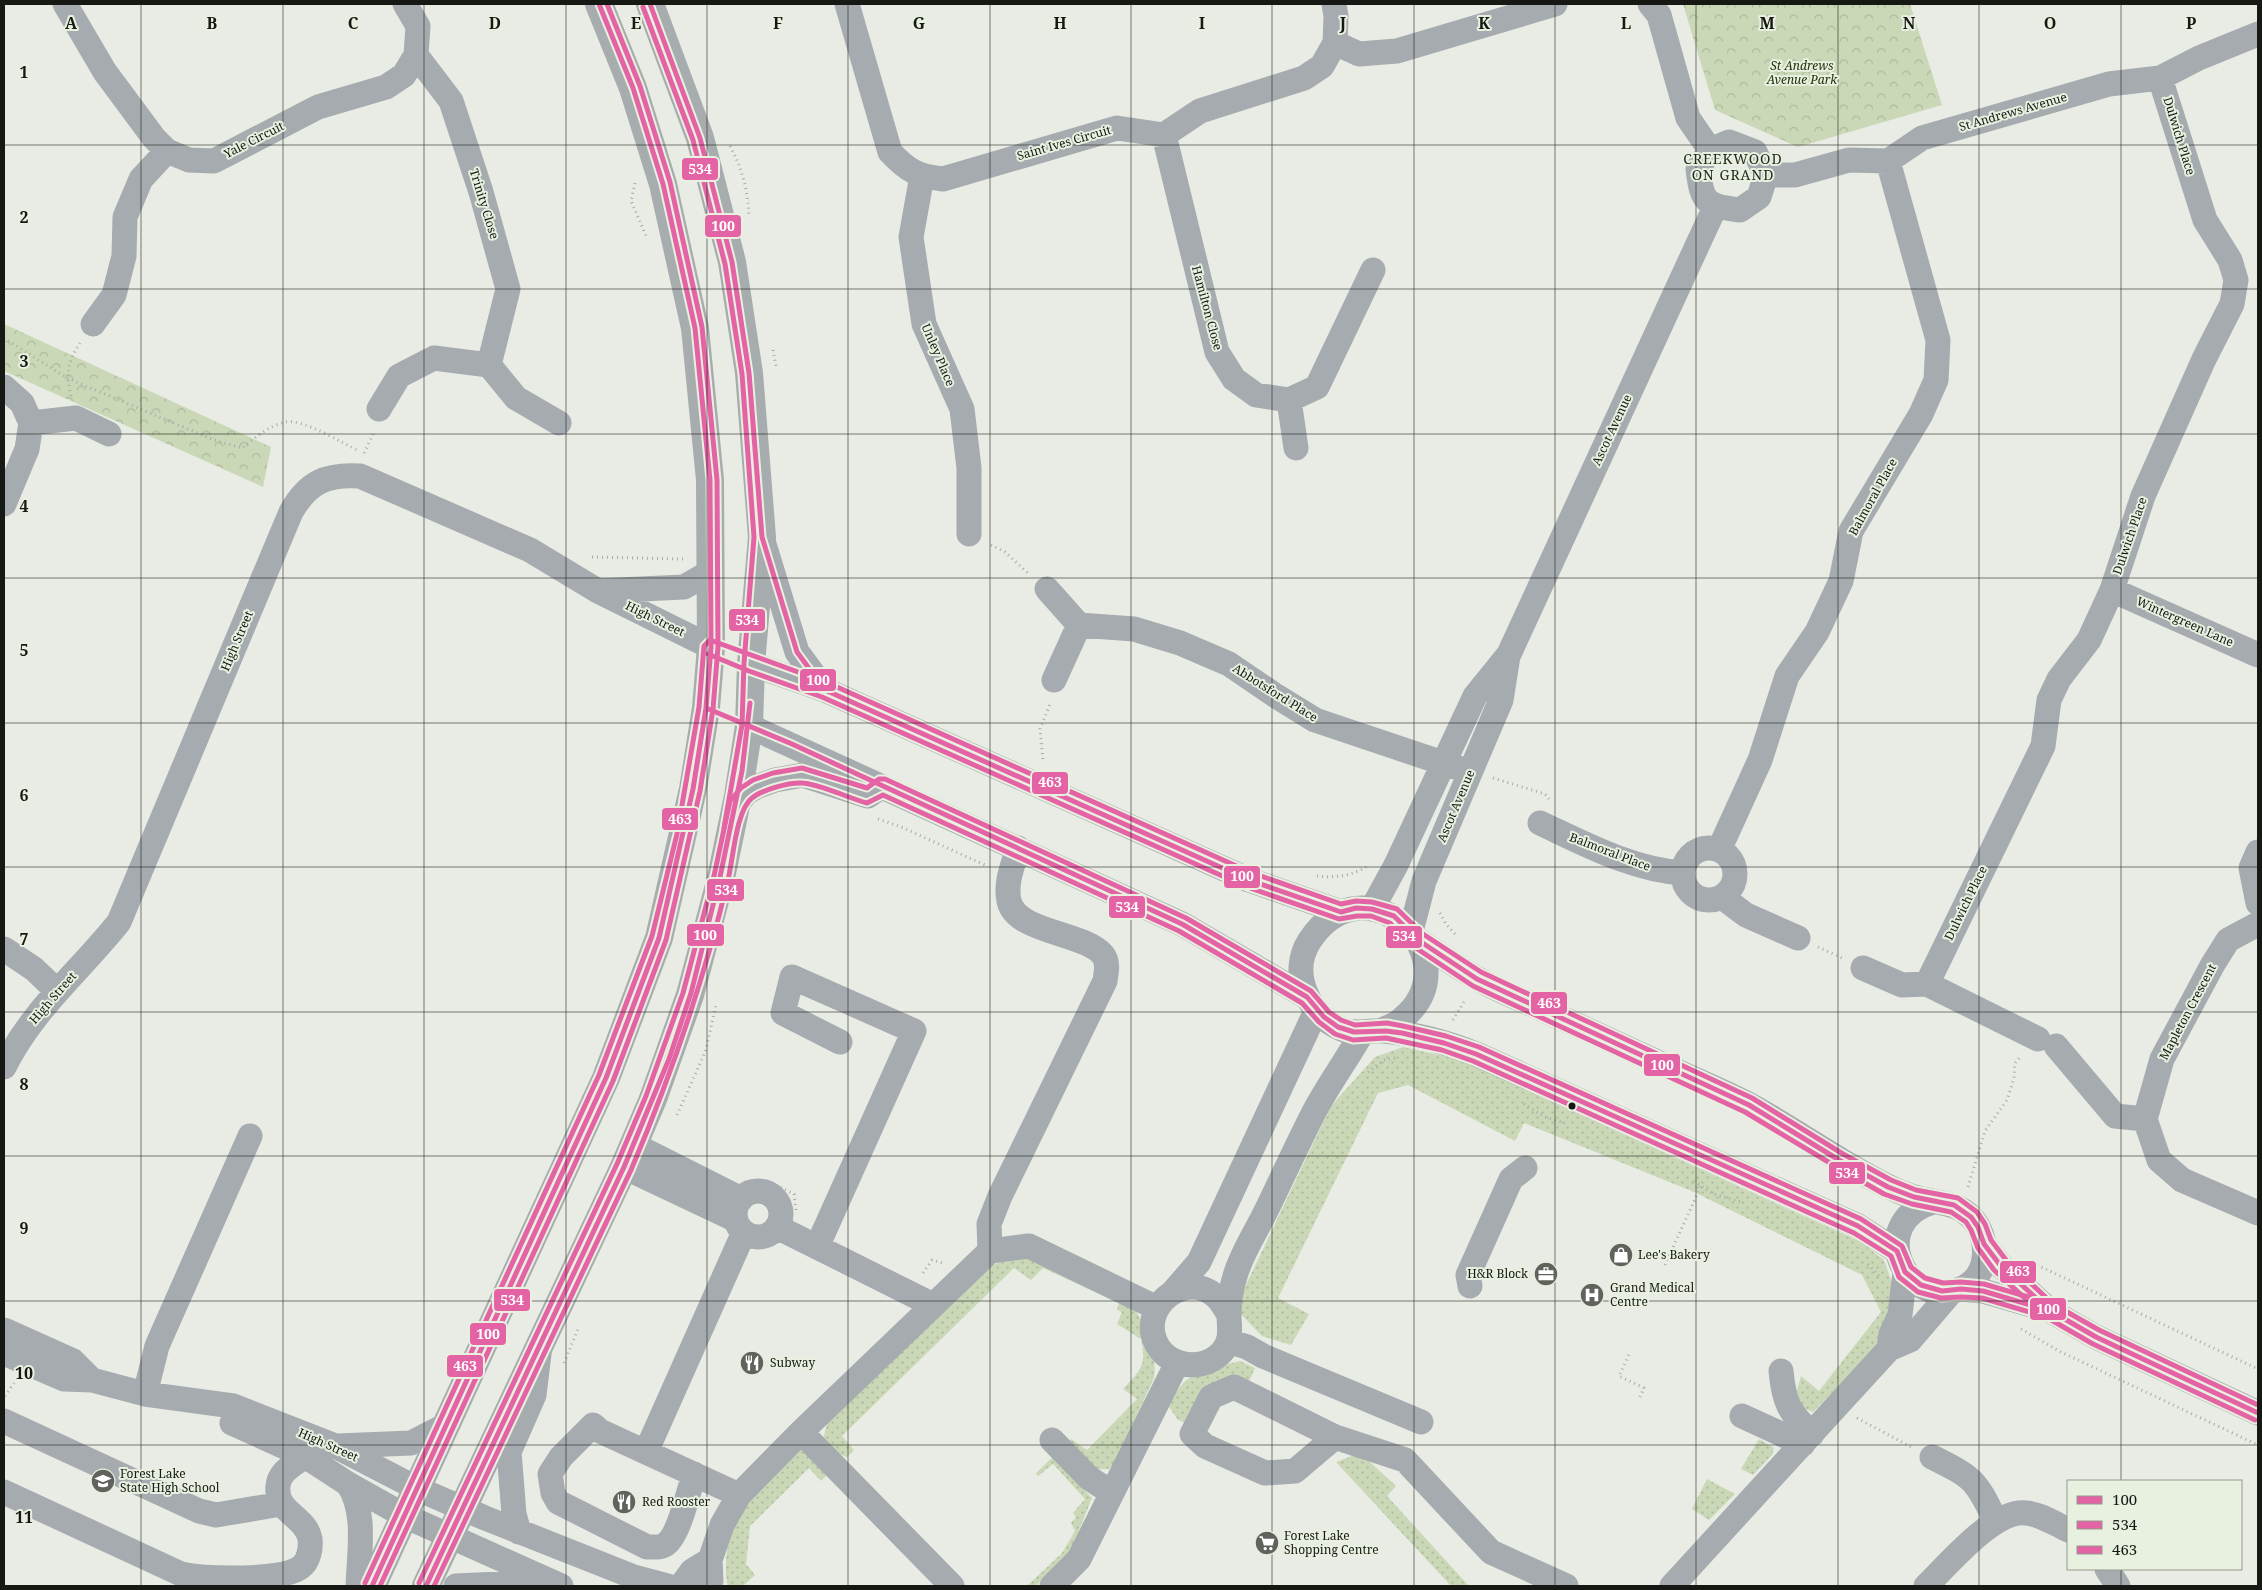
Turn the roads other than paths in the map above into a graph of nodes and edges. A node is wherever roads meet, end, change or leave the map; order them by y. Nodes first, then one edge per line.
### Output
1 (65, 4) edge
2 (405, 4) edge
3 (599, 4) edge
4 (650, 4) edge
5 (846, 4) edge
6 (1334, 4) edge
7 (1555, 4) edge
8 (1650, 4) edge
9 (2258, 34) edge
10 (1335, 43) junction
11 (416, 55) junction
12 (2160, 78) junction
13 (1164, 135) junction
14 (1710, 150) junction
15 (167, 151) junction
16 (1888, 161) junction
17 (1766, 175) junction
18 (922, 176) junction
19 (1716, 207) junction
20 (1373, 270) dead end
21 (93, 324) road end
22 (490, 364) junction
23 (4, 386) edge
24 (1289, 400) junction
25 (379, 409) road end
26 (31, 423) junction
27 (559, 423) dead end
28 (109, 434) dead end
29 (1296, 448) dead end
30 (4, 504) edge
31 (969, 534) road end
32 (762, 537) junction
33 (710, 572) junction
34 (1047, 589) road end
35 (2112, 590) junction
36 (598, 591) junction
37 (1079, 625) junction
38 (711, 647) junction
39 (1508, 654) junction
40 (2258, 655) edge
41 (751, 664) junction
42 (1054, 680) road end
43 (825, 690) junction
44 (706, 708) junction
45 (749, 726) junction
46 (1444, 763) junction
47 (1480, 775) junction
48 (882, 786) junction
49 (736, 805) junction
50 (1540, 823) dead end
51 (1018, 848) junction
52 (1719, 850) junction
53 (2258, 852) edge
54 (1683, 873) junction
55 (1722, 897) junction
56 (2258, 903) edge
57 (1372, 909) junction
58 (1341, 912) junction
59 (2258, 924) edge
60 (1415, 936) junction
61 (1798, 938) road end
62 (4, 949) edge
63 (1863, 968) road end
64 (1927, 984) junction
65 (57, 990) junction
66 (1311, 1004) junction
67 (1372, 1032) junction
68 (840, 1042) dead end
69 (4, 1067) edge
70 (2145, 1118) junction
71 (250, 1136) dead end
72 (629, 1156) junction
73 (1525, 1168) dead end
74 (1933, 1202) junction
75 (743, 1210) junction
76 (2258, 1213) edge
77 (787, 1219) junction
78 (1984, 1244) junction
79 (817, 1247) junction
80 (990, 1250) junction
81 (1902, 1272) junction
82 (1470, 1286) dead end
83 (1957, 1290) junction
84 (1165, 1300) junction
85 (932, 1305) junction
86 (2049, 1310) junction
87 (1229, 1315) junction
88 (4, 1330) edge
89 (1228, 1341) junction
90 (539, 1347) junction
91 (1890, 1349) junction
92 (4, 1353) edge
93 (1177, 1363) junction
94 (1781, 1372) dead end
95 (92, 1380) junction
96 (146, 1394) junction
97 (187, 1400) junction
98 (2258, 1413) edge
99 (1742, 1416) dead end
100 (4, 1421) edge
101 (1422, 1422) dead end
102 (448, 1424) junction
103 (801, 1432) junction
104 (1335, 1437) junction
105 (1807, 1439) junction
106 (1052, 1440) dead end
107 (335, 1446) junction
108 (646, 1452) junction
109 (305, 1456) junction
110 (1932, 1457) road end
111 (694, 1474) junction
112 (348, 1484) junction
113 (418, 1489) junction
114 (4, 1492) edge
115 (1112, 1493) junction
116 (738, 1495) junction
117 (281, 1504) junction
118 (463, 1509) junction
119 (405, 1516) junction
120 (1995, 1520) junction
121 (2067, 1530) edge
122 (518, 1532) junction
123 (449, 1537) junction
124 (710, 1560) junction
125 (2108, 1570) edge
126 (183, 1580) edge
127 (248, 1582) edge
128 (555, 1584) edge
129 (358, 1586) edge
130 (372, 1586) edge
131 (426, 1586) edge
132 (456, 1586) edge
133 (668, 1586) edge
134 (681, 1586) edge
135 (708, 1586) edge
136 (952, 1586) edge
137 (1052, 1586) edge
138 (1566, 1586) edge
139 (1672, 1586) edge
140 (1926, 1586) edge
141 (2118, 1586) edge

1 - 15 street, Yale Circuit
2 - 11 street, Yale Circuit
3 - 33 main road
4 - 32 main road
5 - 18 street, Saint Ives Circuit
6 - 10 street
7 - 10 street
8 - 14 street
9 - 12 street, St Andrews Avenue
10 - 13 street
11 - 15 street, Yale Circuit
11 - 22 street, Trinity Close
12 - 16 street, St Andrews Avenue
12 - 35 street, Dulwich Place
13 - 18 street, Saint Ives Circuit
13 - 24 street, Hamilton Close
14 - 17 street
14 - 19 street
15 - 21 street
16 - 17 street
16 - 52 street, Balmoral Place
17 - 19 street
18 - 31 street, Unley Place
19 - 39 street, Ascot Avenue
20 - 24 street
22 - 25 street
22 - 27 street
23 - 26 street
24 - 29 street
26 - 28 street
26 - 30 street
32 - 41 main road
32 - 43 street
33 - 36 street, High Street
33 - 38 main road
34 - 37 street
35 - 40 street, Wintergreen Lane
35 - 64 street, Dulwich Place
36 - 38 street, High Street
36 - 65 street, High Street
37 - 42 street
37 - 46 street, Abbotsford Place
38 - 41 main road
38 - 44 main road
39 - 46 street, Ascot Avenue
39 - 47 street, Ascot Avenue
41 - 43 street
41 - 45 main road
43 - 58 street
44 - 45 main road
44 - 102 main road
45 - 48 street
45 - 49 main road
46 - 47 street, Abbotsford Place
46 - 57 street, Ascot Avenue
47 - 60 street, Ascot Avenue
48 - 49 street
48 - 51 street
49 - 72 main road
50 - 54 street, Balmoral Place
51 - 66 street
51 - 80 street
52 - 54 street
52 - 55 street
53 - 56 street
54 - 55 street
55 - 61 street
57 - 58 street
57 - 60 street
58 - 66 street
59 - 70 street, Mapleton Crescent
60 - 67 street
60 - 74 street
62 - 65 street
63 - 64 street
64 - 70 street
65 - 69 street, High Street
66 - 67 street
66 - 84 street
67 - 81 street
67 - 87 street
68 - 79 street
70 - 76 street
71 - 96 street
72 - 75 street
72 - 90 main road
73 - 82 street
74 - 78 street
74 - 81 street
75 - 77 street
75 - 77 street
75 - 108 street
77 - 79 street
78 - 83 street
78 - 86 street
79 - 85 street
80 - 84 street
80 - 85 street
81 - 83 street
81 - 91 street
83 - 86 street
83 - 91 street
84 - 87 street
84 - 93 street
85 - 103 street
86 - 98 street
87 - 89 street
88 - 95 street
89 - 93 street
89 - 101 street
90 - 118 main road
90 - 122 street
91 - 105 street
92 - 95 street, High Street
93 - 115 street
94 - 105 street
95 - 96 street, High Street
96 - 97 street, High Street
97 - 107 street, High Street
97 - 109 street, High Street
99 - 105 street
100 - 117 street
102 - 107 street
102 - 113 main road
103 - 116 street
103 - 136 street
104 - 104 street
104 - 138 street
105 - 139 street
106 - 115 street
107 - 113 street, High Street
108 - 111 street
108 - 111 street
109 - 112 street, High Street
109 - 117 street
110 - 120 street
111 - 116 street
112 - 119 street, High Street
112 - 129 street
113 - 118 street, High Street
113 - 119 main road
114 - 126 street
115 - 137 street
116 - 124 street
117 - 127 street
118 - 122 street, High Street
118 - 123 main road
119 - 123 street, High Street
119 - 130 main road
120 - 121 street
120 - 140 street
122 - 133 street, High Street
123 - 128 street, High Street
123 - 131 main road
124 - 134 street
124 - 135 street
125 - 141 street
126 - 127 street
128 - 132 street

